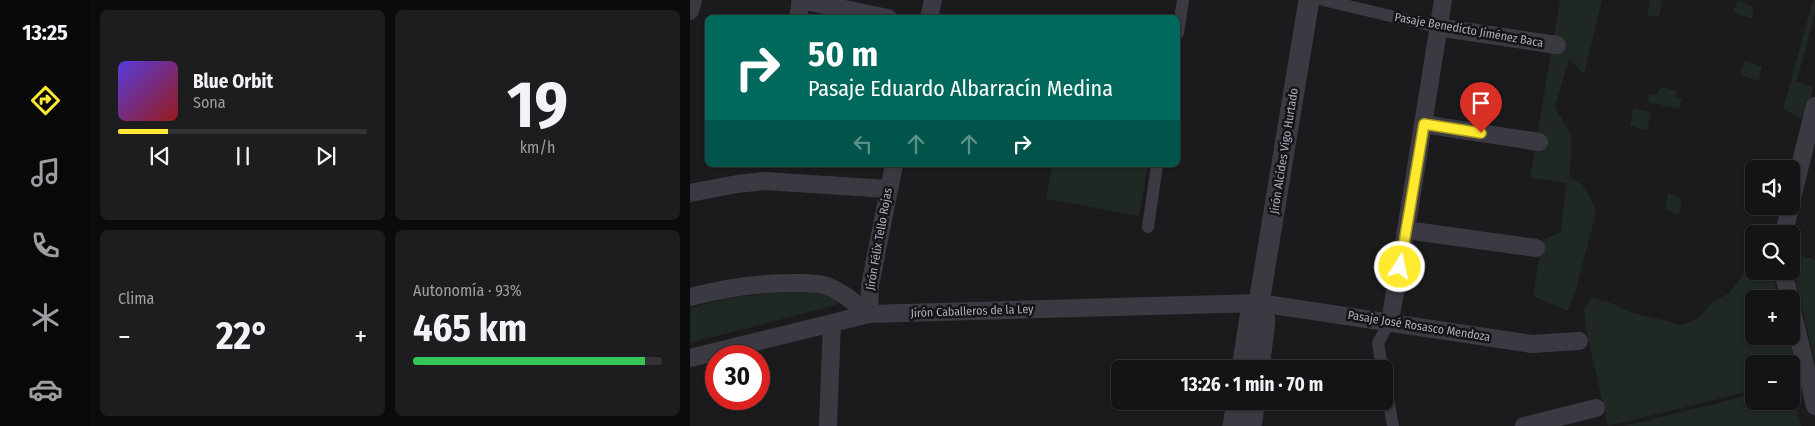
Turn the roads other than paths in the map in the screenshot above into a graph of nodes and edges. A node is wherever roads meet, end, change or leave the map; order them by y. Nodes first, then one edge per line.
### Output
1 (693, 0) edge
2 (801, 0) edge
3 (933, 0) edge
4 (1182, 0) edge
5 (1309, 0) edge
6 (1322, 0) edge
7 (1442, 0) edge
8 (690, 10) edge
9 (798, 15) edge
10 (874, 15) edge
11 (930, 15) edge
12 (1180, 16) edge
13 (1437, 27) junction
14 (1557, 45) dead end
15 (1815, 106) edge
16 (1424, 124) junction
17 (1539, 142) dead end
18 (1800, 166) edge
19 (894, 167) edge
20 (1157, 167) edge
21 (767, 173) edge
22 (888, 189) junction
23 (690, 193) edge
24 (1148, 228) dead end
25 (1406, 230) junction
26 (1536, 248) dead end
27 (690, 297) edge
28 (1260, 303) junction
29 (869, 314) junction
30 (1390, 321) junction
31 (832, 323) junction
32 (1579, 341) dead end
33 (1800, 344) edge
34 (690, 358) edge
35 (1243, 360) edge
36 (1260, 360) edge
37 (1381, 360) edge
38 (1815, 406) edge
39 (1596, 408) dead end
40 (1236, 410) edge
41 (1254, 410) edge
42 (1390, 410) edge
43 (828, 426) edge
44 (1233, 426) edge
45 (1251, 426) edge
46 (1393, 426) edge
47 (1524, 426) edge

1 - 8 street
2 - 9 street
2 - 10 street
3 - 11 street
4 - 12 street
5 - 28 street, Jirón Alcides Vigo Hurtado
6 - 13 street, Pasaje Benedicto Jiménez Baca
7 - 13 street
13 - 14 street, Pasaje Benedicto Jiménez Baca
13 - 16 street
15 - 18 street
16 - 17 street
16 - 25 street
19 - 22 street, Jirón Félix Tello Rojas
20 - 24 street
21 - 22 street
21 - 23 street
22 - 29 street, Jirón Félix Tello Rojas
25 - 26 street
25 - 30 street
27 - 29 street
28 - 29 street, Jirón Caballeros de la Ley
28 - 30 street, Pasaje José Rosasco Mendoza
28 - 35 street, Jirón Alcides Vigo Hurtado
28 - 36 street, Jirón Alcides Vigo Hurtado
29 - 31 street, Jirón Caballeros de la Ley
30 - 32 street, Pasaje José Rosasco Mendoza
30 - 37 street
31 - 34 street, Jirón Caballeros de la Ley
31 - 43 street
33 - 38 street
39 - 47 street
40 - 44 street
41 - 45 street
42 - 46 street

